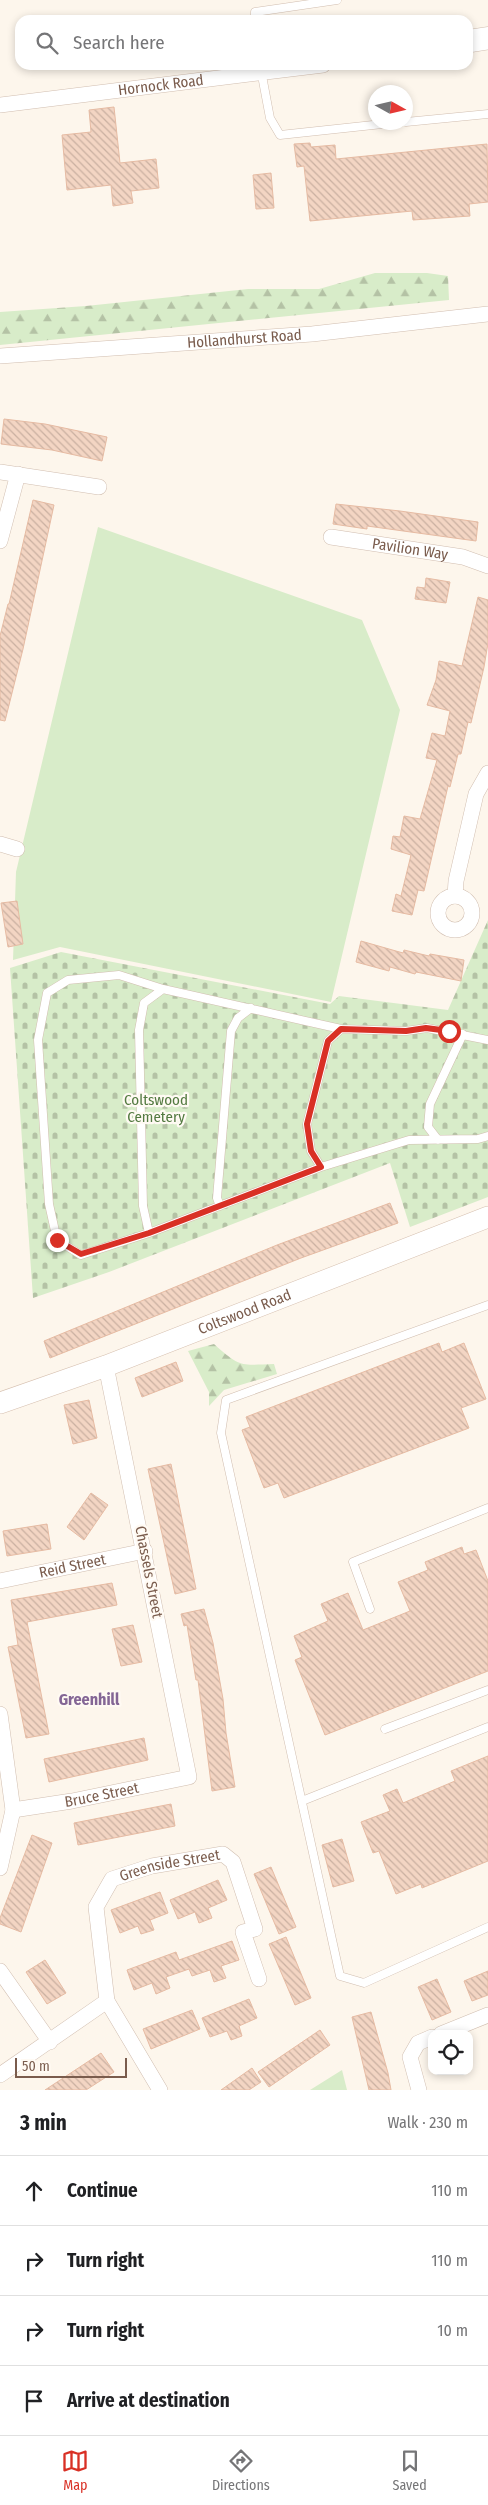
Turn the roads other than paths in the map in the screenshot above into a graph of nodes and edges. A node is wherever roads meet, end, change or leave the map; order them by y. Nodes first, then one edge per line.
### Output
1 (337, 0) edge
2 (255, 15) edge
3 (488, 31) edge
4 (473, 33) edge
5 (488, 42) edge
6 (473, 44) edge
7 (253, 70) edge
8 (260, 70) edge
9 (0, 105) edge
10 (488, 114) edge
11 (413, 121) edge
12 (368, 126) edge
13 (488, 314) edge
14 (0, 356) edge
15 (0, 472) edge
16 (18, 474) junction
17 (99, 487) dead end
18 (331, 537) dead end
19 (0, 541) edge
20 (488, 566) edge
21 (488, 773) edge
22 (0, 844) edge
23 (17, 849) dead end
24 (456, 896) dead end
25 (163, 989) junction
26 (251, 1008) junction
27 (341, 1029) junction
28 (463, 1034) junction
29 (488, 1040) edge
30 (488, 1136) edge
31 (438, 1140) junction
32 (321, 1167) junction
33 (220, 1206) junction
34 (488, 1217) edge
35 (149, 1233) junction
36 (488, 1305) edge
37 (106, 1366) junction
38 (0, 1403) edge
39 (488, 1508) edge
40 (145, 1551) junction
41 (0, 1581) edge
42 (370, 1609) dead end
43 (488, 1690) edge
44 (0, 1714) edge
45 (488, 1727) edge
46 (385, 1729) dead end
47 (189, 1777) joint
48 (302, 1801) junction
49 (13, 1810) junction
50 (0, 1868) edge
51 (488, 1927) edge
52 (0, 1971) edge
53 (259, 1979) dead end
54 (107, 2001) junction
55 (488, 2015) edge
56 (451, 2030) edge
57 (428, 2039) edge
58 (50, 2042) junction
59 (0, 2075) edge
60 (160, 2090) edge
61 (420, 2090) edge

1 - 2 lane
3 - 4 lane
5 - 6 street
7 - 9 street, Hornock Road
8 - 12 lane
10 - 11 lane
13 - 14 street, Hollandhurst Road
15 - 16 street
16 - 17 street
16 - 19 street
18 - 20 street, Pavilion Way
21 - 24 street
22 - 23 street
25 - 26 lane
25 - 35 lane
25 - 35 lane
26 - 27 lane
26 - 33 lane
27 - 28 lane
27 - 32 lane
28 - 29 lane
28 - 31 lane
30 - 31 lane
31 - 32 lane
32 - 33 lane
33 - 35 lane
34 - 37 main road, Coltswood Road
36 - 48 lane
37 - 38 main road, Coltswood Road
37 - 40 street, Chassels Street
39 - 42 lane
40 - 41 street, Reid Street
40 - 47 street, Chassels Street
43 - 46 lane
44 - 49 street
45 - 48 lane
47 - 49 street, Bruce Street
48 - 51 lane
49 - 50 street
52 - 58 street
53 - 54 street, Greenside Street
54 - 58 street
54 - 60 street, Greenside Street
55 - 56 street
57 - 61 street
58 - 59 street

